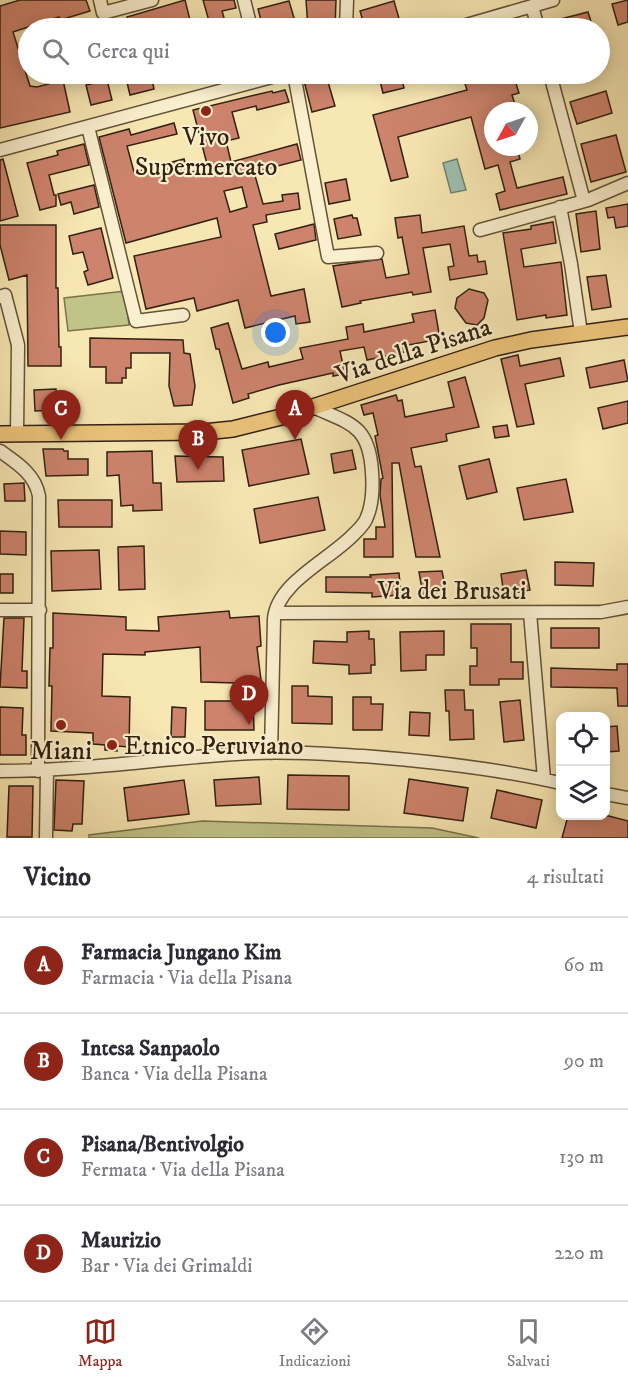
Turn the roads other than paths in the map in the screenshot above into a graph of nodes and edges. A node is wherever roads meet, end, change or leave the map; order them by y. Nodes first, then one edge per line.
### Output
1 (99, 0) edge
2 (152, 0) edge
3 (244, 0) edge
4 (347, 0) edge
5 (553, 0) edge
6 (532, 6) junction
7 (249, 18) edge
8 (346, 18) edge
9 (491, 18) edge
10 (535, 18) edge
11 (236, 84) edge
12 (296, 84) edge
13 (553, 84) edge
14 (88, 127) junction
15 (0, 150) edge
16 (628, 183) edge
17 (584, 201) junction
18 (560, 207) junction
19 (480, 230) dead end
20 (377, 253) dead end
21 (2, 296) edge
22 (183, 315) dead end
23 (628, 327) edge
24 (581, 333) junction
25 (313, 408) junction
26 (17, 433) junction
27 (0, 434) edge
28 (0, 451) edge
29 (628, 607) edge
30 (0, 610) edge
31 (40, 610) junction
32 (275, 613) junction
33 (530, 613) junction
34 (271, 753) junction
35 (43, 770) junction
36 (0, 771) edge
37 (544, 780) junction
38 (556, 782) edge
39 (610, 795) edge
40 (628, 798) edge
41 (46, 838) edge

1 - 2 street
3 - 7 street
4 - 8 street
5 - 6 street
6 - 9 street
6 - 10 street
11 - 14 street
12 - 20 street
13 - 17 street
14 - 15 street
14 - 22 street
16 - 17 street
17 - 18 street
18 - 19 street
18 - 24 street
21 - 26 street
23 - 24 main road, Via della Pisana
24 - 25 main road, Via della Pisana
25 - 26 main road, Via della Pisana
25 - 32 street
26 - 27 main road, Via della Pisana
28 - 31 street
29 - 33 street, Via dei Brusati
30 - 31 street
31 - 35 street
32 - 33 street, Via dei Brusati
32 - 34 street
33 - 37 street
34 - 35 street
34 - 37 street
35 - 36 street
35 - 41 street
37 - 38 street
39 - 40 street

